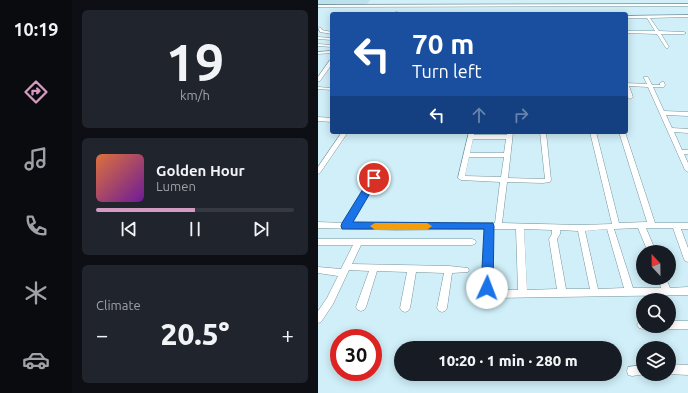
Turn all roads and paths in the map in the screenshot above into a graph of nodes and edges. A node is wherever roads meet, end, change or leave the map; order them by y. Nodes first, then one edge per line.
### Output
1 (318, 4) edge
2 (688, 4) edge
3 (688, 16) edge
4 (628, 17) edge
5 (648, 17) junction
6 (318, 28) edge
7 (628, 32) edge
8 (330, 33) edge
9 (656, 33) junction
10 (684, 33) dead end
11 (318, 38) edge
12 (330, 39) edge
13 (667, 47) dead end
14 (330, 52) edge
15 (318, 53) edge
16 (330, 64) edge
17 (646, 78) dead end
18 (318, 80) edge
19 (662, 83) dead end
20 (628, 84) edge
21 (650, 86) junction
22 (318, 88) edge
23 (330, 89) edge
24 (628, 90) edge
25 (630, 97) dead end
26 (663, 113) junction
27 (688, 114) edge
28 (318, 120) edge
29 (330, 120) edge
30 (670, 130) junction
31 (688, 131) edge
32 (344, 134) edge
33 (544, 134) edge
34 (593, 134) edge
35 (623, 134) edge
36 (472, 135) edge
37 (509, 135) edge
38 (680, 152) junction
39 (688, 152) edge
40 (467, 155) junction
41 (507, 155) junction
42 (381, 166) dead end
43 (688, 170) edge
44 (318, 172) edge
45 (504, 180) junction
46 (641, 225) junction
47 (318, 226) edge
48 (346, 226) junction
49 (494, 226) junction
50 (520, 226) junction
51 (613, 226) junction
52 (652, 226) junction
53 (676, 226) junction
54 (688, 226) edge
55 (556, 228) junction
56 (580, 228) junction
57 (318, 242) edge
58 (358, 242) junction
59 (472, 242) dead end
60 (649, 245) edge
61 (688, 259) edge
62 (374, 268) junction
63 (412, 268) junction
64 (449, 269) junction
65 (318, 270) edge
66 (344, 270) junction
67 (465, 270) dead end
68 (665, 285) edge
69 (667, 291) junction
70 (688, 291) edge
71 (562, 292) junction
72 (630, 292) junction
73 (523, 293) junction
74 (595, 293) junction
75 (322, 307) edge
76 (361, 308) dead end
77 (405, 308) dead end
78 (442, 308) dead end
79 (318, 319) edge
80 (676, 325) edge
81 (688, 325) edge
82 (676, 370) edge
83 (688, 370) edge
84 (632, 371) dead end
85 (636, 371) edge

1 - 2 street
3 - 5 street
4 - 5 street
5 - 9 street
6 - 8 street
7 - 9 street
9 - 10 street
9 - 13 street
11 - 12 street
14 - 15 street
16 - 18 street
17 - 21 street
19 - 21 street
20 - 21 street
21 - 26 street
22 - 23 street
24 - 25 street
26 - 27 street
26 - 30 street
28 - 29 street
30 - 31 street
30 - 38 street
32 - 44 street
33 - 45 street
34 - 51 street
35 - 52 street
36 - 37 street
36 - 40 street
37 - 41 street
38 - 39 street
38 - 43 street
40 - 41 street
40 - 45 street
41 - 45 street
42 - 48 street
45 - 49 street
46 - 51 street
46 - 52 street
46 - 60 street
47 - 48 street
48 - 49 street
49 - 50 street
49 - 73 street
50 - 55 street
50 - 73 street
51 - 56 street
51 - 72 street
52 - 53 street
53 - 54 street
53 - 61 street
55 - 56 street
55 - 71 street
56 - 74 street
57 - 58 street
58 - 59 street
58 - 66 street
62 - 63 street
62 - 66 street
62 - 76 street
63 - 64 street
63 - 77 street
64 - 67 street
64 - 78 street
65 - 66 street
66 - 75 street
68 - 69 street
69 - 70 street
69 - 72 street
71 - 73 street
71 - 74 street
72 - 74 street
75 - 79 street
80 - 81 street
82 - 83 street
84 - 85 street

